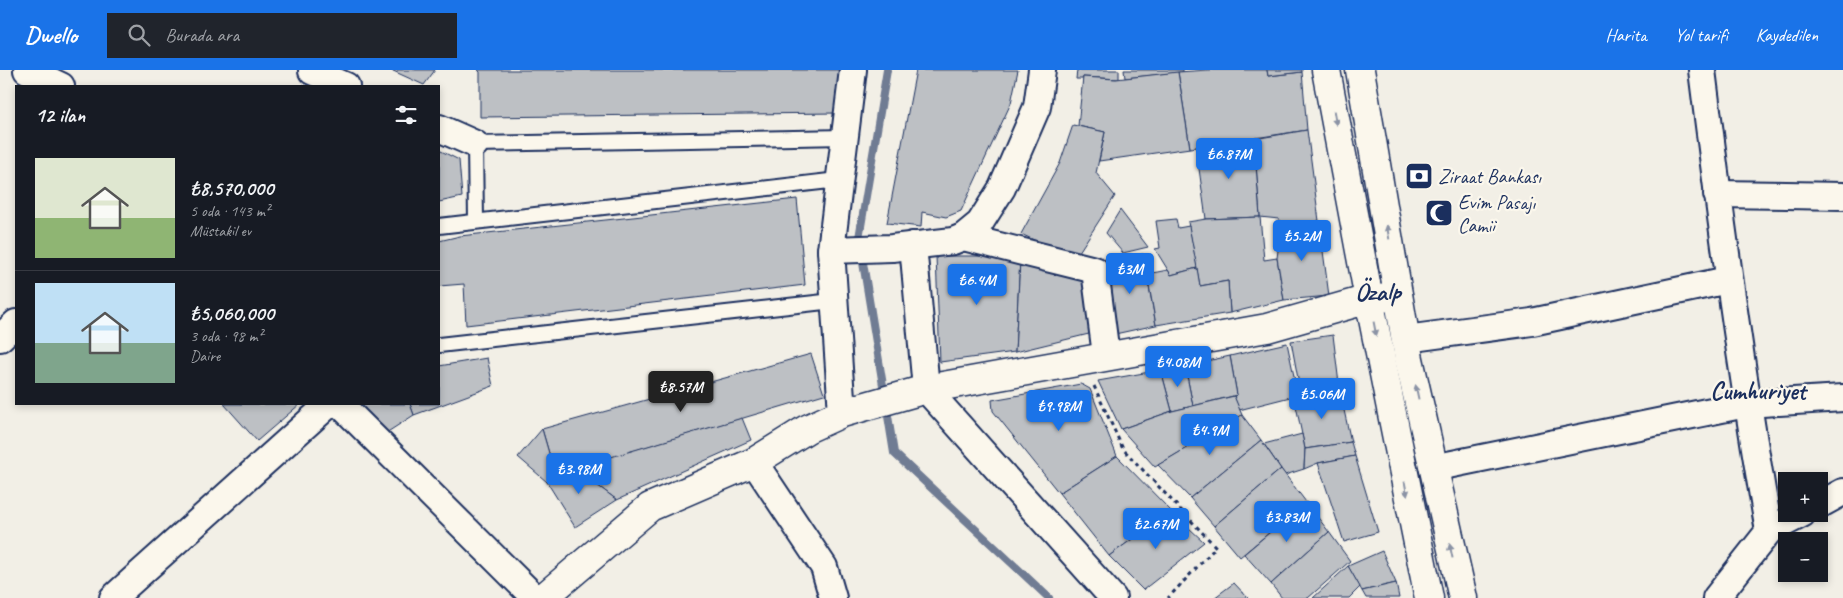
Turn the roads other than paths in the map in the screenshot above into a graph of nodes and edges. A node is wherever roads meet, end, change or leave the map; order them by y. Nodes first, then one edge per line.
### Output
1 (27, 70) edge
2 (853, 70) edge
3 (1042, 70) edge
4 (1326, 70) edge
5 (1360, 70) edge
6 (1702, 70) edge
7 (309, 76) edge
8 (59, 85) edge
9 (342, 85) edge
10 (440, 128) edge
11 (845, 137) junction
12 (475, 144) junction
13 (838, 180) junction
14 (1717, 194) junction
15 (1843, 196) edge
16 (476, 220) junction
17 (440, 226) edge
18 (962, 237) junction
19 (913, 245) junction
20 (831, 250) junction
21 (1728, 280) junction
22 (1398, 296) junction
23 (1369, 300) junction
24 (833, 301) junction
25 (15, 324) edge
26 (0, 338) edge
27 (1406, 338) junction
28 (440, 346) edge
29 (1094, 358) junction
30 (926, 389) junction
31 (1843, 398) edge
32 (1746, 404) junction
33 (328, 405) edge
34 (341, 405) edge
35 (842, 413) junction
36 (754, 462) junction
37 (1433, 468) junction
38 (1843, 492) edge
39 (1828, 500) edge
40 (1786, 522) edge
41 (1769, 531) junction
42 (113, 598) edge
43 (535, 598) edge
44 (543, 598) edge
45 (833, 598) edge
46 (1113, 598) edge
47 (1429, 598) edge
48 (1463, 598) edge
49 (1716, 598) edge

1 - 8 street
2 - 11 street
3 - 18 street
4 -> 23 main road
22 -> 5 main road
6 - 14 street
7 - 9 street
10 - 12 street
11 - 12 lane
11 - 13 street
12 - 16 lane
13 - 16 lane
13 - 20 street
14 - 15 street
14 - 21 street
16 - 17 lane
18 - 19 street
18 - 29 street
19 - 20 street
19 - 30 street
20 - 24 street
21 - 27 street
21 - 32 street
22 - 23 main road
22 - 27 main road
23 - 29 main road
23 -> 47 main road
24 - 28 lane
24 - 35 street
25 - 26 street
37 -> 27 main road
29 - 30 main road
30 - 35 main road
30 - 46 street
31 - 32 street
32 - 37 street
32 - 41 street
33 - 42 street
34 - 43 street
35 - 36 main road
36 - 44 main road
36 - 45 street
48 -> 37 main road
38 - 39 street
40 - 41 street
41 - 49 street

